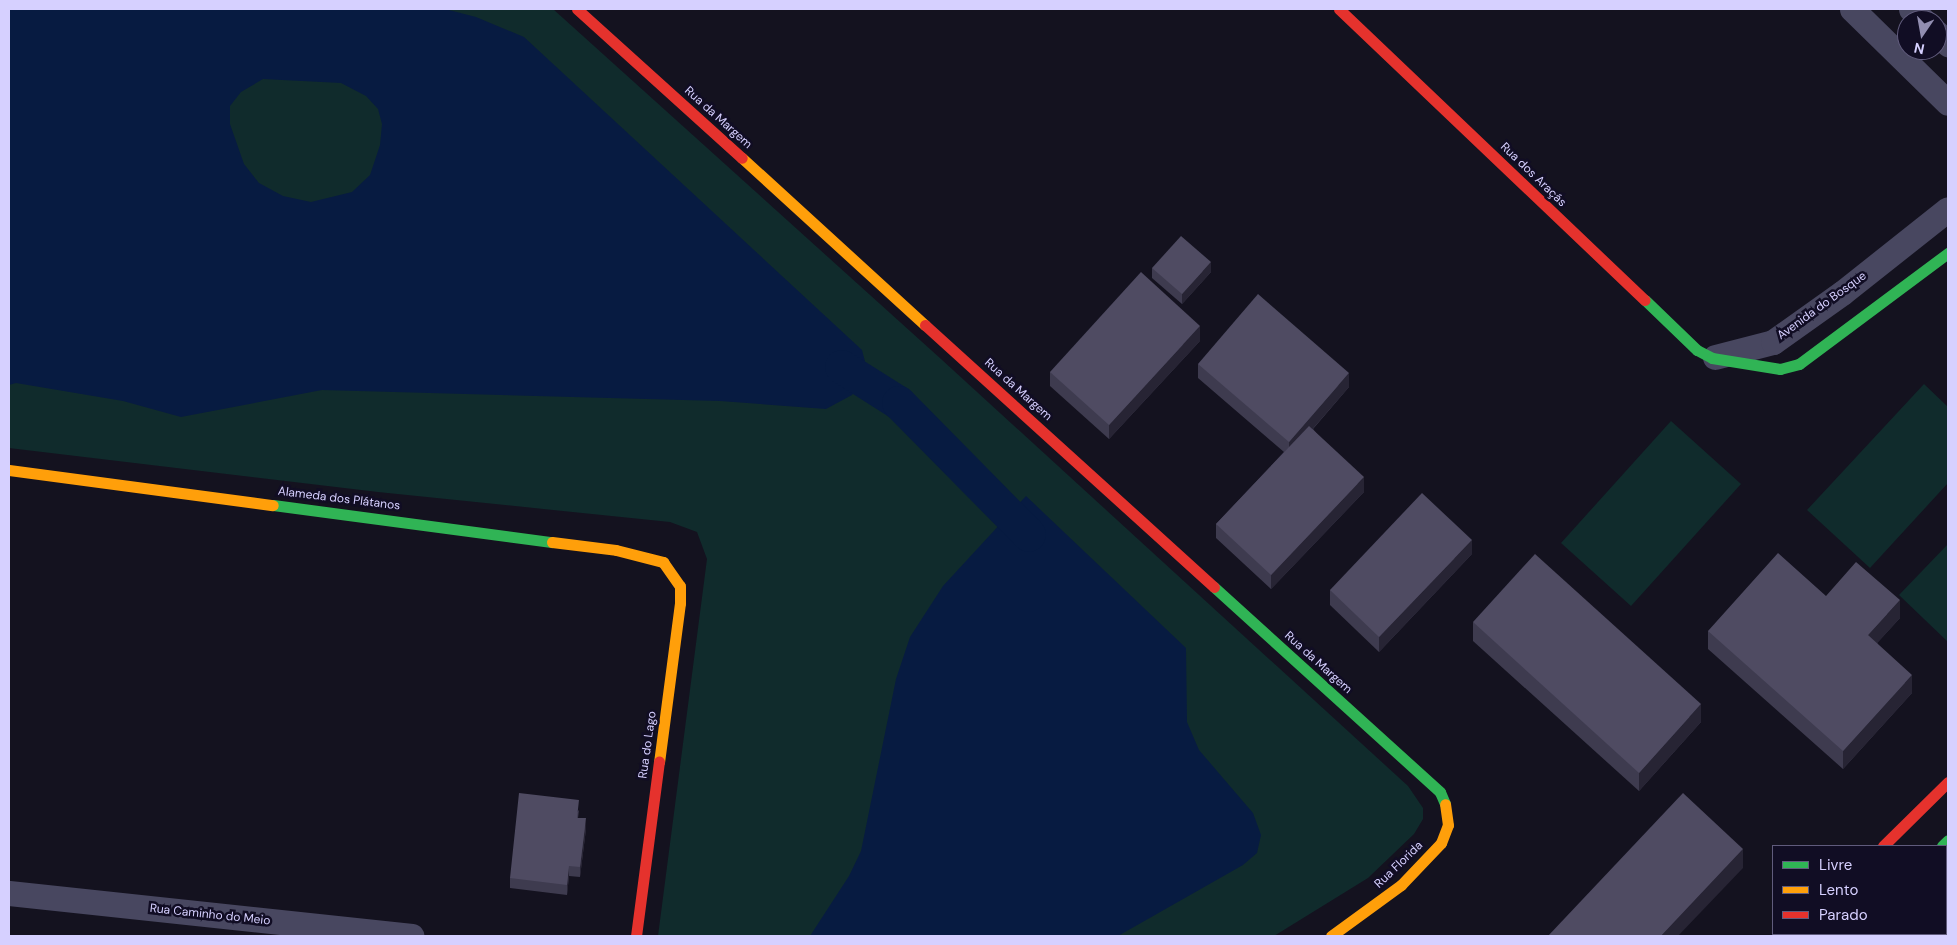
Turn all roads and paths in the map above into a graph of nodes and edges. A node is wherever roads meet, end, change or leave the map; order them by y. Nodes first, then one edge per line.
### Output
1 (577, 9) edge
2 (1339, 9) edge
3 (1852, 9) edge
4 (1948, 103) edge
5 (1948, 209) edge
6 (1948, 253) edge
7 (1842, 293) junction
8 (1862, 318) junction
9 (1712, 358) junction
10 (9, 470) edge
11 (664, 562) joint
12 (1948, 782) edge
13 (1440, 792) joint
14 (1894, 835) junction
15 (1884, 845) edge
16 (1904, 845) edge
17 (9, 893) edge
18 (229, 927) edge
19 (412, 936) edge
20 (636, 936) edge
21 (1331, 936) edge

1 - 13 street, Rua da Margem
2 - 9 street, Rua dos Araçás
3 - 4 street
5 - 7 street, Avenida do Bosque
6 - 8 street
7 - 8 street
7 - 9 street, Avenida do Bosque
8 - 9 street
10 - 11 street, Alameda dos Plátanos
11 - 20 street, Rua do Lago
12 - 14 street
13 - 21 street, Rua Florida
14 - 15 street
14 - 16 street
17 - 18 street, Rua Caminho do Meio
18 - 19 street, Rua Caminho do Meio

